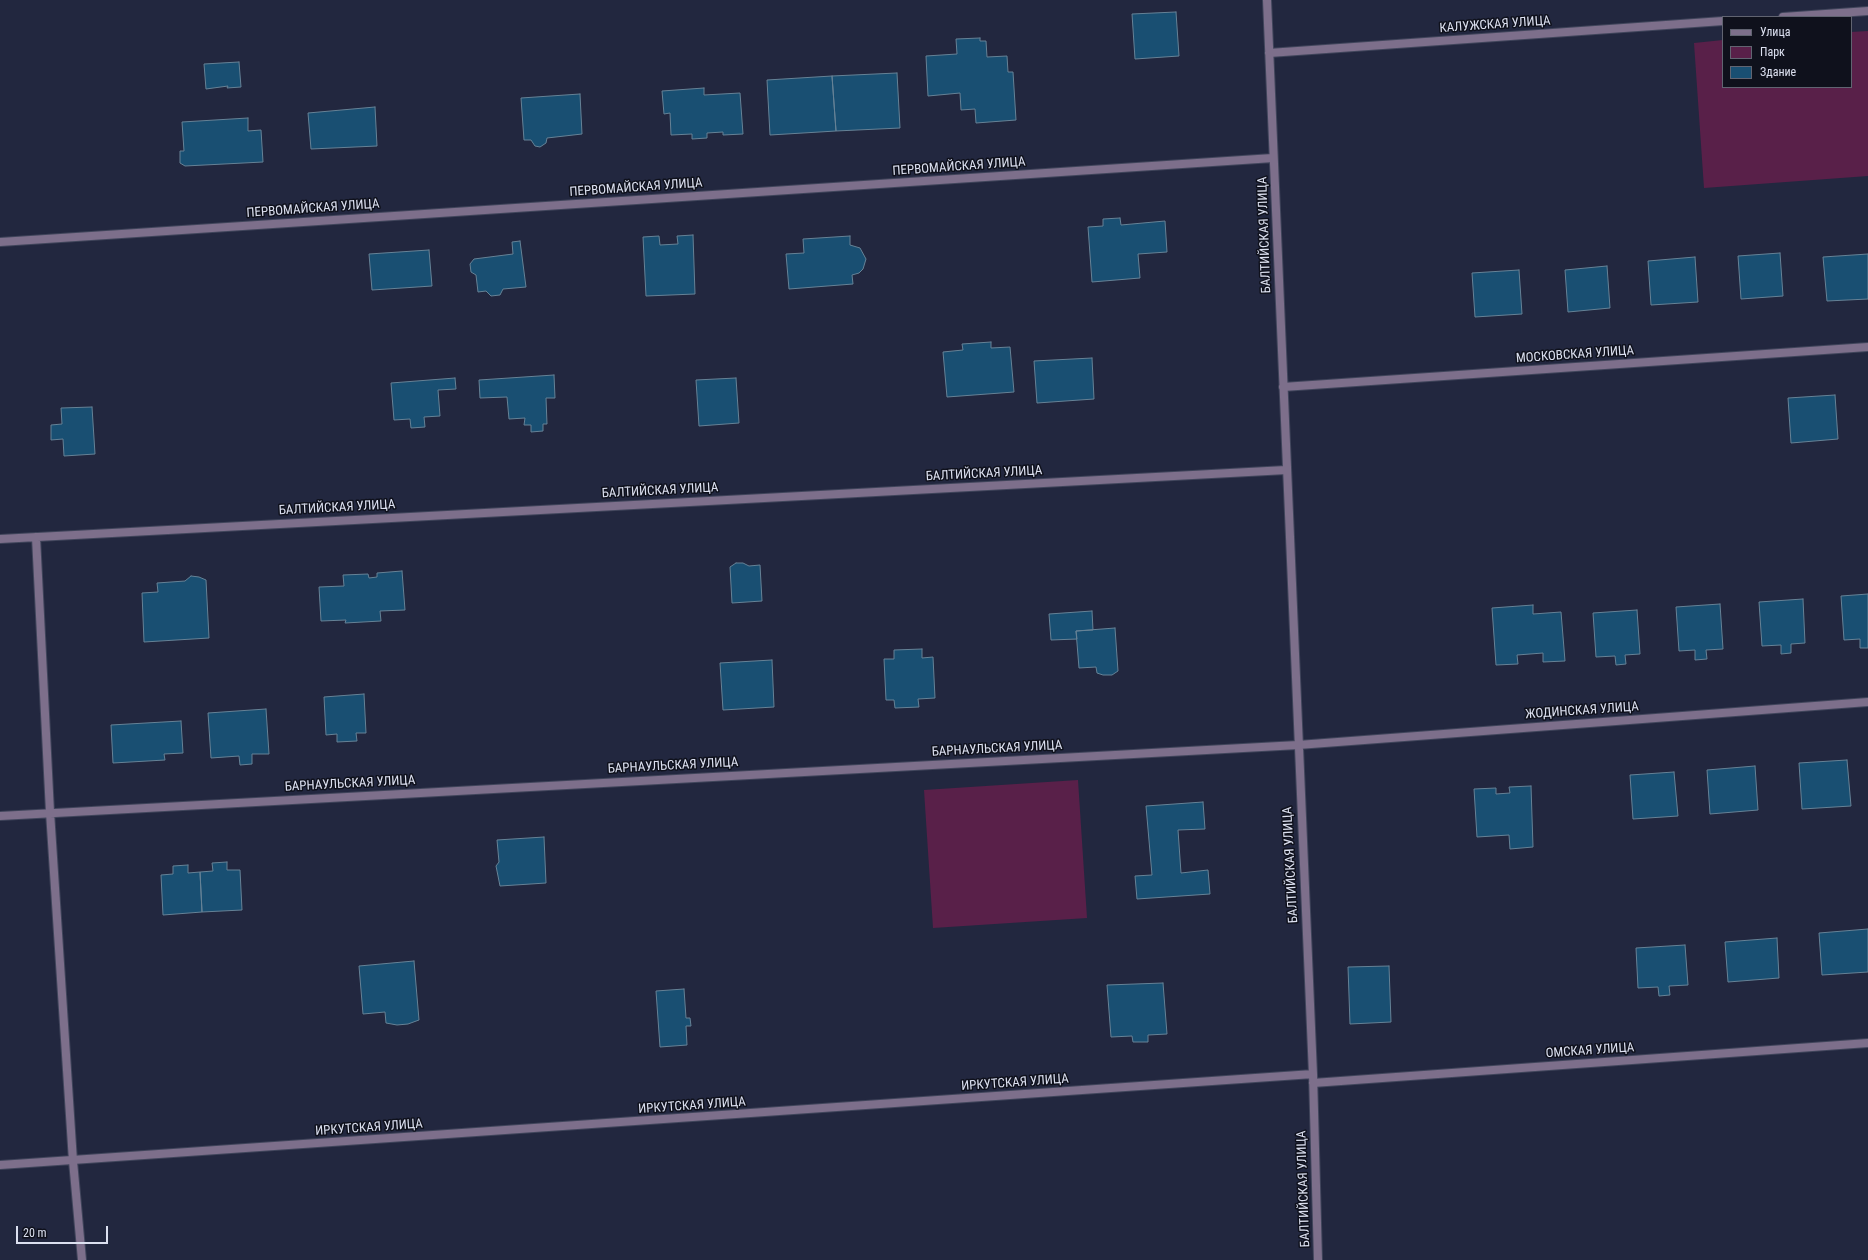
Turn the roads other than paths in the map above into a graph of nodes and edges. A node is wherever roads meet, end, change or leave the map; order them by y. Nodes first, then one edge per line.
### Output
1 (1267, 0) edge
2 (1868, 11) edge
3 (1797, 16) edge
4 (1722, 21) edge
5 (1269, 53) junction
6 (1273, 158) junction
7 (0, 242) edge
8 (1868, 347) edge
9 (1283, 387) junction
10 (1286, 470) junction
11 (36, 536) junction
12 (0, 539) edge
13 (1868, 702) edge
14 (1298, 745) junction
15 (50, 812) junction
16 (0, 816) edge
17 (1868, 1043) edge
18 (1313, 1074) junction
19 (1313, 1083) junction
20 (73, 1161) junction
21 (0, 1165) edge
22 (82, 1260) edge
23 (1318, 1260) edge

1 - 5 street, БАЛТИЙСКАЯ УЛИЦА
2 - 3 street
4 - 5 street, КАЛУЖСКАЯ УЛИЦА
5 - 6 street, БАЛТИЙСКАЯ УЛИЦА
6 - 7 street, ПЕРВОМАЙСКАЯ УЛИЦА
6 - 9 street, БАЛТИЙСКАЯ УЛИЦА
8 - 9 street, МОСКОВСКАЯ УЛИЦА
9 - 10 street, БАЛТИЙСКАЯ УЛИЦА
10 - 11 street, БАЛТИЙСКАЯ УЛИЦА
10 - 14 street, БАЛТИЙСКАЯ УЛИЦА
11 - 12 street, БАЛТИЙСКАЯ УЛИЦА
11 - 15 street
13 - 14 street, ЖОДИНСКАЯ УЛИЦА
14 - 15 street, БАРНАУЛЬСКАЯ УЛИЦА
14 - 18 street, БАЛТИЙСКАЯ УЛИЦА
15 - 16 street, БАРНАУЛЬСКАЯ УЛИЦА
15 - 20 street
17 - 19 street, ОМСКАЯ УЛИЦА
18 - 19 street, БАЛТИЙСКАЯ УЛИЦА
18 - 20 street, ИРКУТСКАЯ УЛИЦА
19 - 23 street, БАЛТИЙСКАЯ УЛИЦА
20 - 21 street, ИРКУТСКАЯ УЛИЦА
20 - 22 street

